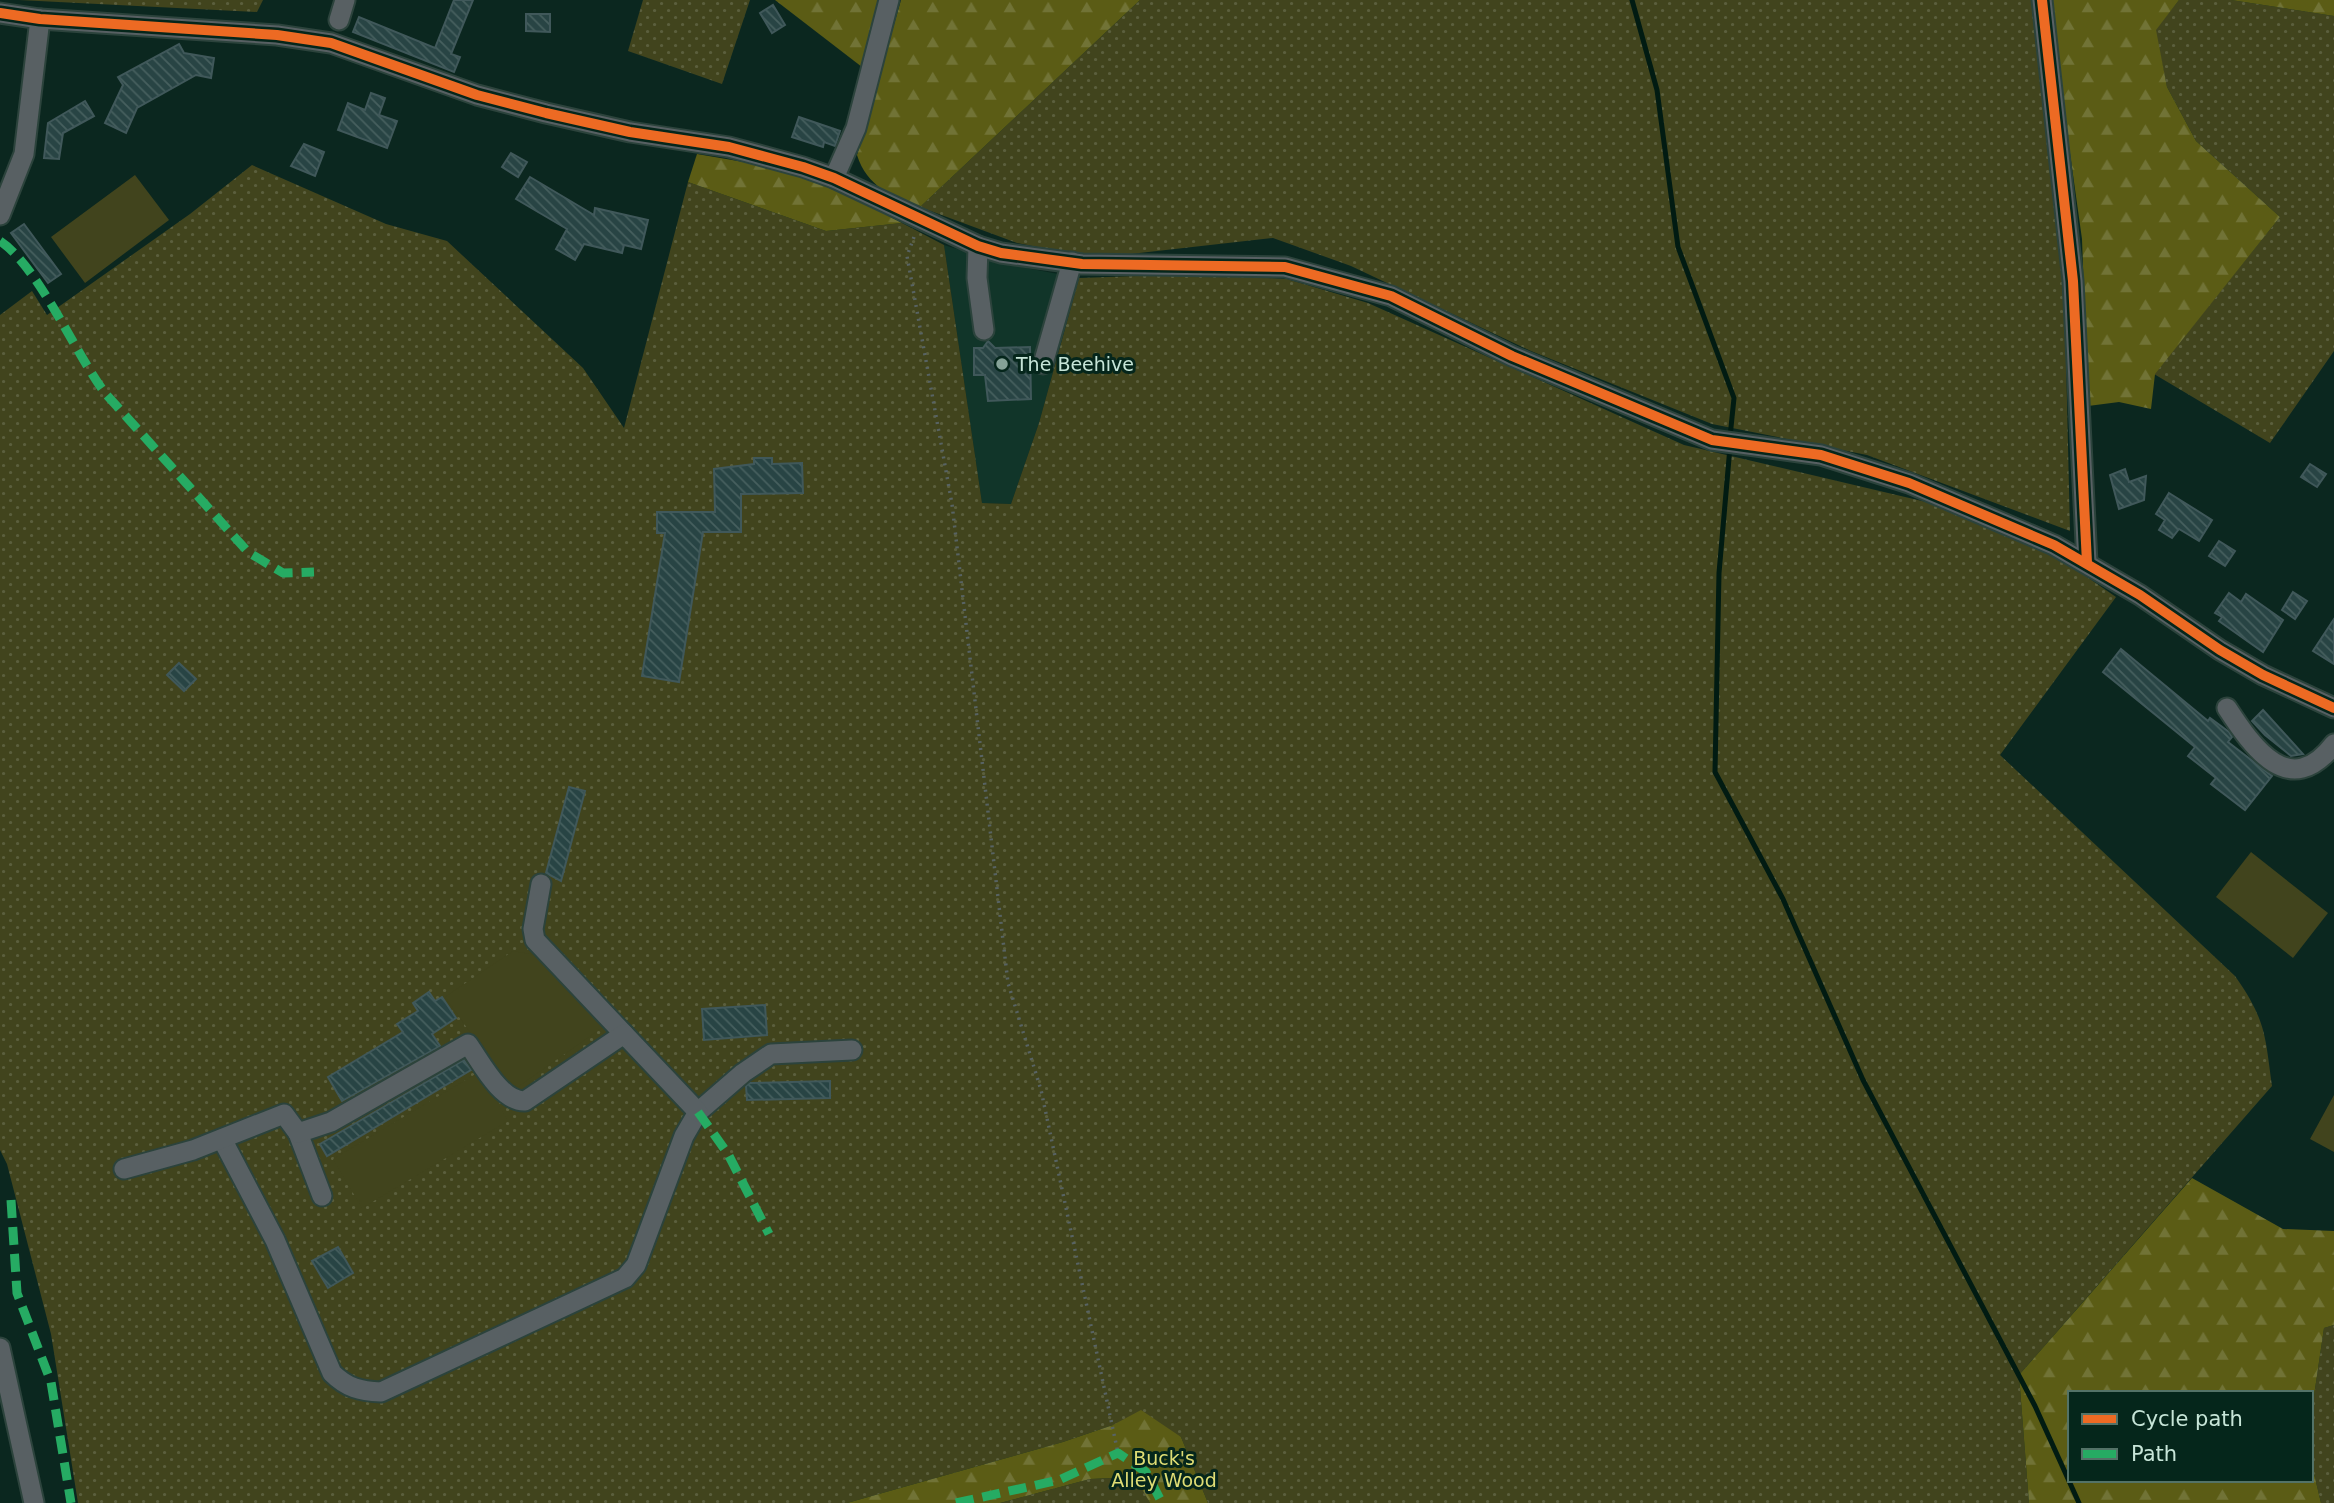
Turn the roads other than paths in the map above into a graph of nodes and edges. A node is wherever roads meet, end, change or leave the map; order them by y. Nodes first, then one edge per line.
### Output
1 (345, 0) edge
2 (889, 0) edge
3 (2042, 0) edge
4 (0, 13) edge
5 (40, 19) junction
6 (339, 20) dead end
7 (834, 178) junction
8 (0, 215) edge
9 (978, 246) junction
10 (1072, 262) junction
11 (984, 330) dead end
12 (1043, 364) dead end
13 (2087, 563) junction
14 (2227, 708) dead end
15 (2334, 708) edge
16 (2334, 744) edge
17 (541, 884) dead end
18 (624, 1034) junction
19 (852, 1050) dead end
20 (698, 1112) junction
21 (298, 1133) junction
22 (222, 1139) junction
23 (124, 1169) dead end
24 (322, 1196) dead end
25 (0, 1348) edge
26 (34, 1503) edge

1 - 6 street
2 - 7 street
3 - 13 street
4 - 5 street
5 - 7 street
5 - 8 street
7 - 9 street
9 - 10 street
9 - 11 street
10 - 12 street
10 - 13 street
13 - 15 street
14 - 16 street
17 - 18 street
18 - 20 street
18 - 21 street
19 - 20 street
20 - 22 street
21 - 22 street
21 - 24 street
22 - 23 street
25 - 26 street

